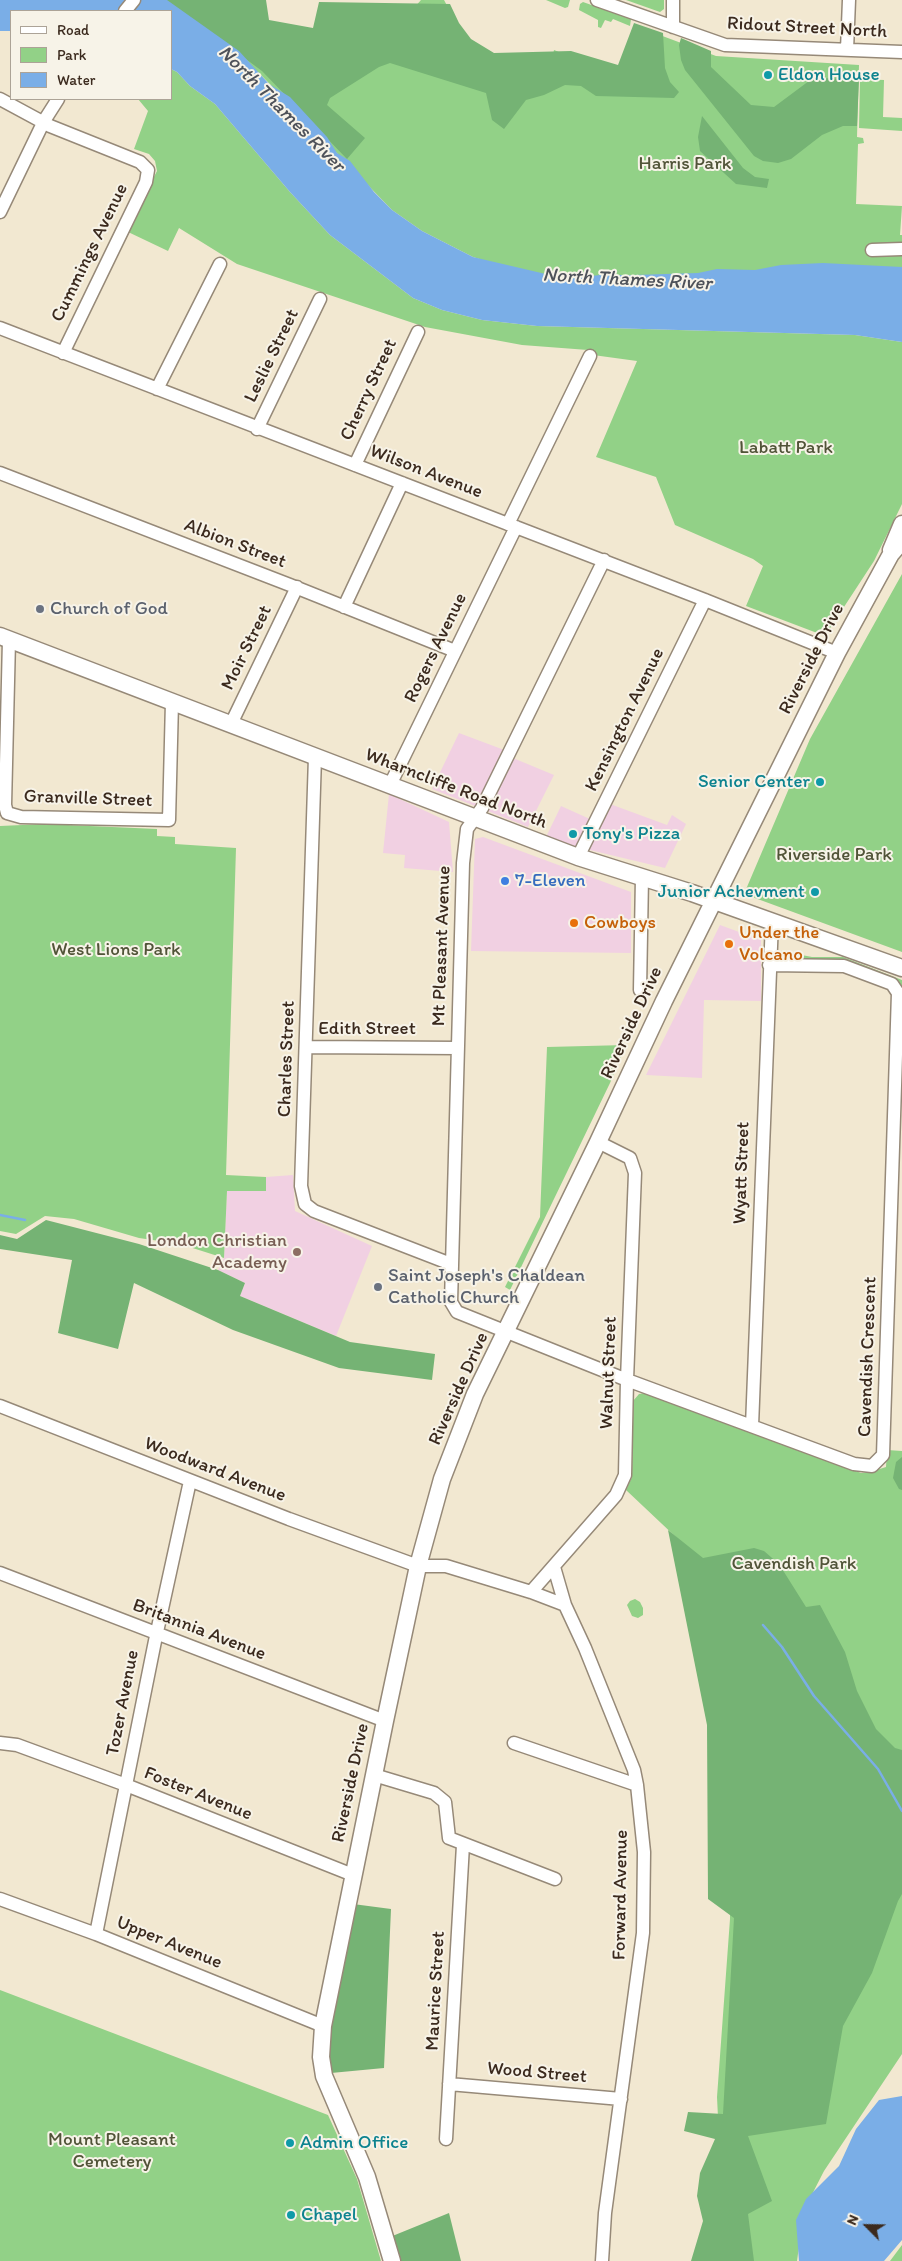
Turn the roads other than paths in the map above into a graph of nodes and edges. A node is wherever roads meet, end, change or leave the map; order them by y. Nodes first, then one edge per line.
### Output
1 (134, 0) edge
2 (596, 0) edge
3 (674, 0) edge
4 (849, 0) edge
5 (126, 10) edge
6 (673, 27) junction
7 (847, 50) junction
8 (902, 52) edge
9 (0, 99) edge
10 (57, 100) edge
11 (44, 121) junction
12 (0, 212) edge
13 (902, 249) edge
14 (872, 250) dead end
15 (220, 264) dead end
16 (320, 300) dead end
17 (0, 328) edge
18 (418, 332) dead end
19 (63, 352) junction
20 (590, 356) dead end
21 (157, 389) junction
22 (258, 429) junction
23 (355, 465) junction
24 (0, 473) edge
25 (402, 483) junction
26 (902, 524) edge
27 (512, 526) junction
28 (902, 541) edge
29 (892, 554) junction
30 (604, 560) junction
31 (297, 588) junction
32 (705, 600) junction
33 (344, 607) junction
34 (5, 638) edge
35 (456, 651) junction
36 (837, 653) junction
37 (172, 702) junction
38 (231, 724) junction
39 (316, 757) junction
40 (390, 785) junction
41 (473, 817) junction
42 (578, 857) junction
43 (642, 877) junction
44 (714, 901) junction
45 (772, 921) junction
46 (769, 965) junction
47 (902, 968) edge
48 (640, 990) dead end
49 (306, 1047) junction
50 (458, 1048) junction
51 (598, 1142) junction
52 (451, 1264) junction
53 (506, 1332) junction
54 (626, 1380) junction
55 (0, 1406) edge
56 (752, 1426) junction
57 (190, 1481) junction
58 (418, 1566) junction
59 (554, 1567) junction
60 (0, 1573) edge
61 (531, 1592) junction
62 (565, 1606) junction
63 (156, 1634) junction
64 (385, 1721) junction
65 (0, 1743) edge
66 (514, 1743) dead end
67 (374, 1774) junction
68 (126, 1785) junction
69 (637, 1785) junction
70 (463, 1845) junction
71 (353, 1875) junction
72 (555, 1879) dead end
73 (0, 1899) edge
74 (96, 1934) junction
75 (323, 2026) junction
76 (450, 2084) junction
77 (621, 2099) junction
78 (446, 2139) dead end
79 (392, 2261) edge
80 (602, 2261) edge

1 - 5 street
2 - 6 street, Ridout Street North
3 - 6 street
4 - 7 street
6 - 7 street, Ridout Street North
7 - 8 street, Ridout Street North
9 - 11 street
10 - 11 street
11 - 12 street
11 - 19 street, Cummings Avenue
13 - 14 street
15 - 21 street
16 - 22 street, Leslie Street
17 - 19 street, Wilson Avenue
18 - 23 street, Cherry Street
19 - 21 street, Wilson Avenue
20 - 27 street, Rogers Avenue
21 - 22 street, Wilson Avenue
22 - 23 street, Wilson Avenue
23 - 25 street, Wilson Avenue
24 - 31 street, Albion Street
25 - 27 street, Wilson Avenue
25 - 33 street
26 - 29 main road
27 - 30 street, Wilson Avenue
27 - 35 street, Rogers Avenue
28 - 29 main road, Riverside Drive
29 - 36 main road, Riverside Drive
30 - 32 street, Wilson Avenue
30 - 41 street, Mt Pleasant Avenue
31 - 33 street, Albion Street
31 - 38 street, Moir Street
32 - 36 street, Wilson Avenue
32 - 42 street, Kensington Avenue
33 - 35 street, Albion Street
34 - 37 main road, Wharncliffe Road North
34 - 37 street, Granville Street
35 - 40 street, Rogers Avenue
36 - 44 main road, Riverside Drive
37 - 38 main road, Wharncliffe Road North
38 - 39 main road, Wharncliffe Road North
39 - 40 main road, Wharncliffe Road North
39 - 49 street, Charles Street
40 - 41 main road, Wharncliffe Road North
41 - 42 main road, Wharncliffe Road North
41 - 50 street, Mt Pleasant Avenue
42 - 43 main road, Wharncliffe Road North
43 - 44 main road, Wharncliffe Road North
43 - 48 street
44 - 45 main road, Wharncliffe Road North
44 - 51 main road, Riverside Drive
45 - 46 street, Wyatt Street
45 - 47 main road, Wharncliffe Road North
46 - 56 street, Wyatt Street
46 - 56 street, Cavendish Crescent
49 - 50 street, Edith Street
49 - 52 street, Charles Street
50 - 52 street, Mt Pleasant Avenue
51 - 53 main road, Riverside Drive
51 - 54 street, Walnut Street
52 - 53 street, Mt Pleasant Avenue
53 - 54 street, Cavendish Crescent
53 - 58 main road, Riverside Drive
54 - 56 street, Cavendish Crescent
54 - 59 street, Walnut Street
55 - 57 street, Woodward Avenue
57 - 58 street, Woodward Avenue
57 - 63 street, Tozer Avenue
58 - 61 street
58 - 64 main road, Riverside Drive
59 - 61 street, Walnut Street
59 - 62 street, Forward Avenue
60 - 63 street, Britannia Avenue
61 - 62 street
62 - 69 street, Forward Avenue
63 - 64 street, Britannia Avenue
63 - 68 street, Tozer Avenue
64 - 67 main road, Riverside Drive
65 - 68 street, Foster Avenue
66 - 69 street
67 - 70 street
67 - 71 main road, Riverside Drive
68 - 71 street, Foster Avenue
68 - 74 street, Tozer Avenue
69 - 77 street, Forward Avenue
70 - 72 street
70 - 76 street, Maurice Street
71 - 75 main road, Riverside Drive
73 - 74 street, Upper Avenue
74 - 75 street, Upper Avenue
75 - 79 main road, Riverside Drive
76 - 77 street, Wood Street
76 - 78 street, Maurice Street
77 - 80 street, Forward Avenue

